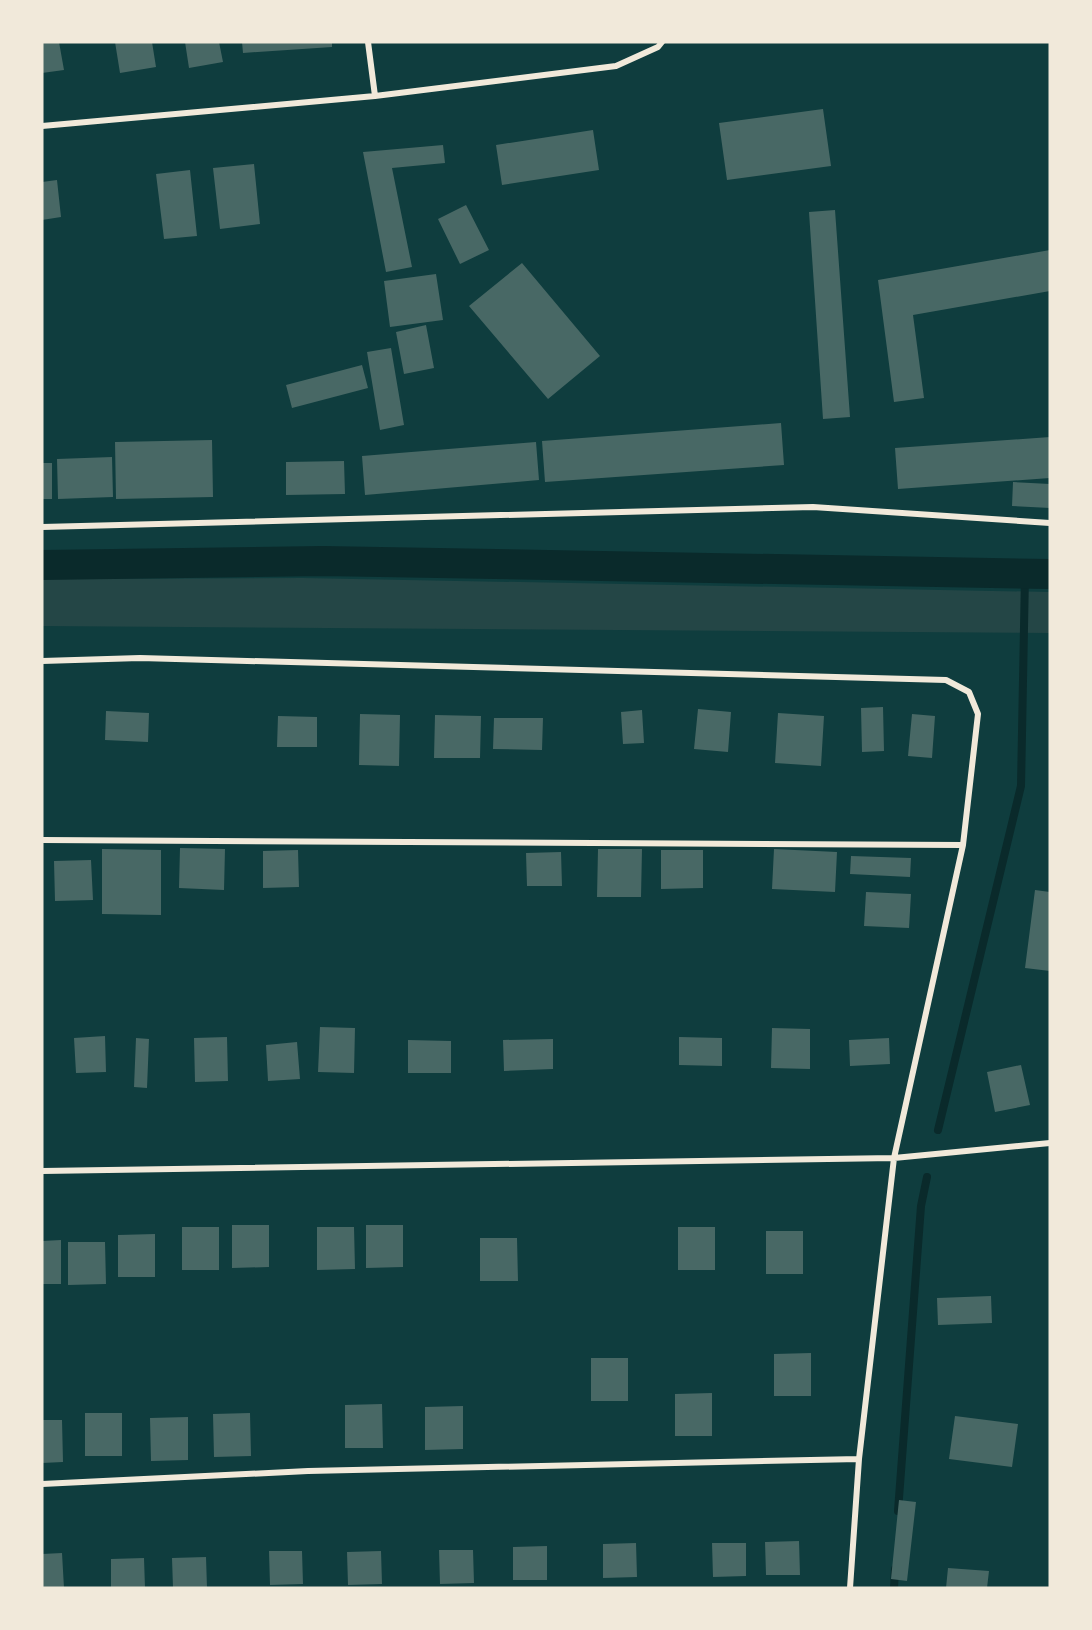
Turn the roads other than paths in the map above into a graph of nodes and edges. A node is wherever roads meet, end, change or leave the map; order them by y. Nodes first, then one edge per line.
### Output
1 (368, 42) edge
2 (662, 42) edge
3 (375, 96) junction
4 (42, 126) edge
5 (1050, 523) edge
6 (42, 527) edge
7 (42, 661) edge
8 (42, 840) edge
9 (963, 845) junction
10 (1050, 1143) edge
11 (894, 1158) junction
12 (42, 1171) edge
13 (858, 1459) junction
14 (42, 1484) edge
15 (850, 1588) edge

1 - 3 street
2 - 3 street
3 - 4 street
5 - 6 street
7 - 9 street
8 - 9 street
9 - 11 street
10 - 11 street
11 - 12 street
11 - 13 street
13 - 14 street
13 - 15 street

